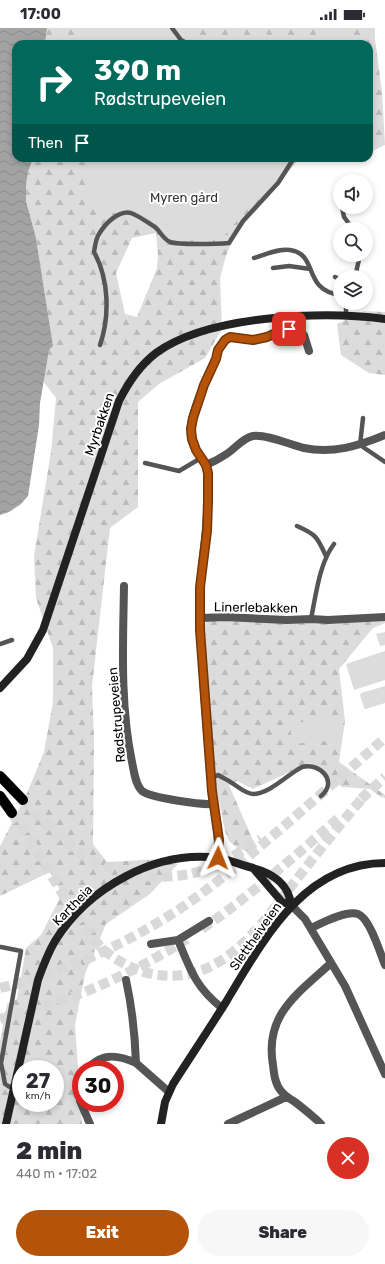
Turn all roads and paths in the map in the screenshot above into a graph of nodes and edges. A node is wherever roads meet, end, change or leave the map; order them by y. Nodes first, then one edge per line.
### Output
1 (172, 28) edge
2 (181, 40) edge
3 (291, 162) edge
4 (254, 258) dead end
5 (273, 268) dead end
6 (310, 269) junction
7 (333, 293) edge
8 (346, 310) edge
9 (346, 316) junction
10 (385, 319) edge
11 (100, 345) dead end
12 (309, 351) dead end
13 (363, 418) dead end
14 (385, 435) edge
15 (360, 445) junction
16 (200, 458) junction
17 (385, 462) edge
18 (145, 463) dead end
19 (206, 465) junction
20 (297, 526) dead end
21 (334, 544) dead end
22 (326, 556) junction
23 (124, 586) dead end
24 (385, 617) edge
25 (201, 618) junction
26 (311, 619) junction
27 (12, 640) dead end
28 (0, 644) edge
29 (0, 688) edge
30 (0, 776) edge
31 (212, 778) junction
32 (0, 796) edge
33 (321, 796) dead end
34 (23, 800) tunnel mouth
35 (214, 804) junction
36 (12, 813) tunnel mouth
37 (218, 858) junction
38 (385, 863) edge
39 (253, 868) junction
40 (291, 905) junction
41 (209, 921) tunnel mouth
42 (311, 928) junction
43 (178, 940) junction
44 (151, 944) dead end
45 (1, 947) edge
46 (331, 963) junction
47 (385, 965) edge
48 (126, 980) dead end
49 (222, 1008) junction
50 (2, 1041) edge
51 (20, 1060) edge
52 (101, 1060) edge
53 (382, 1061) edge
54 (136, 1063) junction
55 (385, 1074) edge
56 (12, 1087) edge
57 (169, 1092) junction
58 (12, 1097) edge
59 (286, 1097) junction
60 (85, 1112) edge
61 (6, 1124) edge
62 (90, 1124) edge
63 (161, 1124) edge
64 (228, 1124) edge
65 (321, 1124) edge

1 - 2 lane
3 - 11 lane
4 - 6 lane
5 - 6 lane
6 - 7 lane
8 - 9 lane
9 - 10 street, Myrbakken
9 - 29 street, Myrbakken
12 - 16 street
13 - 15 lane
14 - 15 street
15 - 17 lane
15 - 19 street
16 - 18 lane
16 - 19 street
19 - 25 street
20 - 22 lane
21 - 22 lane, Linerlebakken
22 - 26 lane, Linerlebakken
23 - 35 street, Rødstrupeveien
24 - 26 street, Linerlebakken
25 - 26 street, Linerlebakken
25 - 31 street
27 - 28 lane
30 - 34 main road
31 - 33 lane
31 - 35 street
32 - 36 main road
35 - 37 street
37 - 39 street, Kartheia
37 - 51 street, Kartheia
38 - 40 street, Slettheiveien
39 - 40 street, Kartheia
39 - 40 street, Kartheia
40 - 42 street, Kartheia
40 - 49 street, Slettheiveien
41 - 43 street
42 - 46 street, Kartheia
42 - 47 street
43 - 44 street
43 - 49 street
45 - 50 lane
46 - 53 street, Kartheia
46 - 59 street
48 - 54 street
49 - 57 street, Slettheiveien
50 - 56 lane
52 - 54 street
53 - 55 street, Kartheia
54 - 57 street
57 - 63 street, Slettheiveien
58 - 61 street, Kartheia
59 - 64 street
59 - 65 street
60 - 62 street

